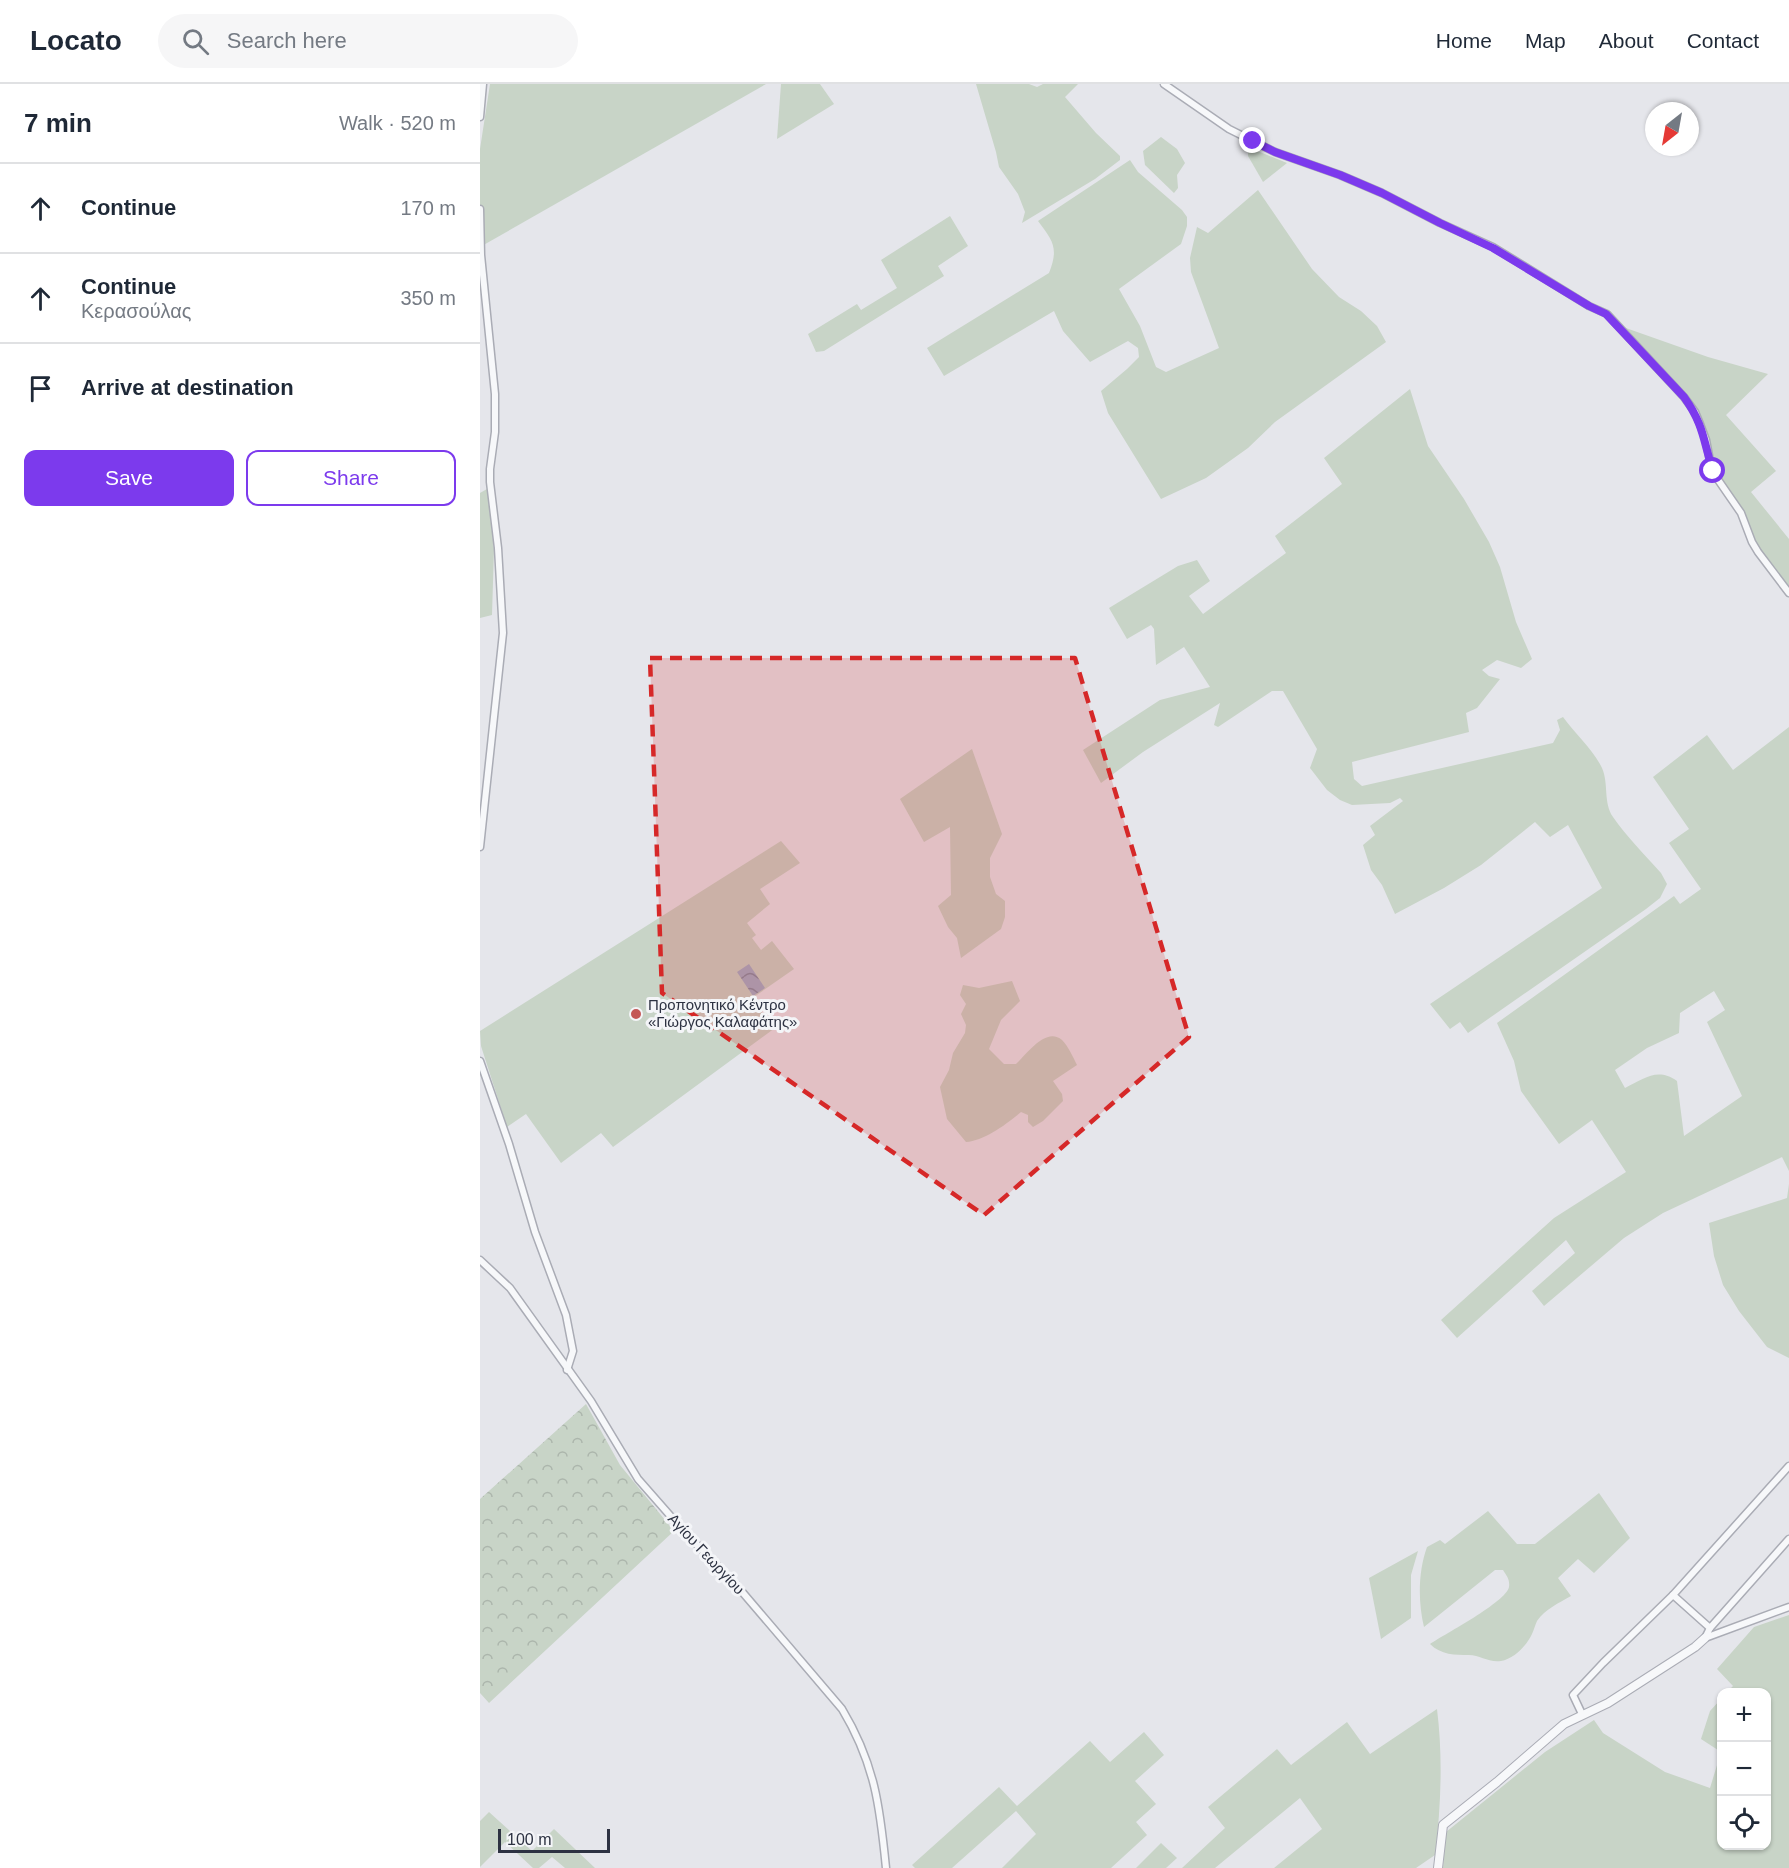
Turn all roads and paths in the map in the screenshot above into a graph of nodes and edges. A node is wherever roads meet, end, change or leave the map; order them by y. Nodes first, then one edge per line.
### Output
1 (483, 84) edge
2 (1164, 84) edge
3 (480, 117) edge
4 (480, 209) edge
5 (1789, 592) edge
6 (483, 802) edge
7 (480, 847) edge
8 (480, 1060) edge
9 (480, 1260) edge
10 (567, 1370) junction
11 (1789, 1466) edge
12 (1789, 1539) edge
13 (1673, 1595) junction
14 (1789, 1607) edge
15 (1710, 1628) junction
16 (1705, 1638) junction
17 (1582, 1714) junction
18 (886, 1868) edge
19 (1438, 1868) edge

1 - 3 street
2 - 5 street
4 - 6 street
6 - 7 street
8 - 10 street
9 - 10 street, Αγίου Γεωργίου
10 - 18 street, Αγίου Γεωργίου
11 - 13 street
12 - 15 street
13 - 15 street
13 - 17 street
14 - 16 street
15 - 16 street
16 - 17 street
17 - 19 street

